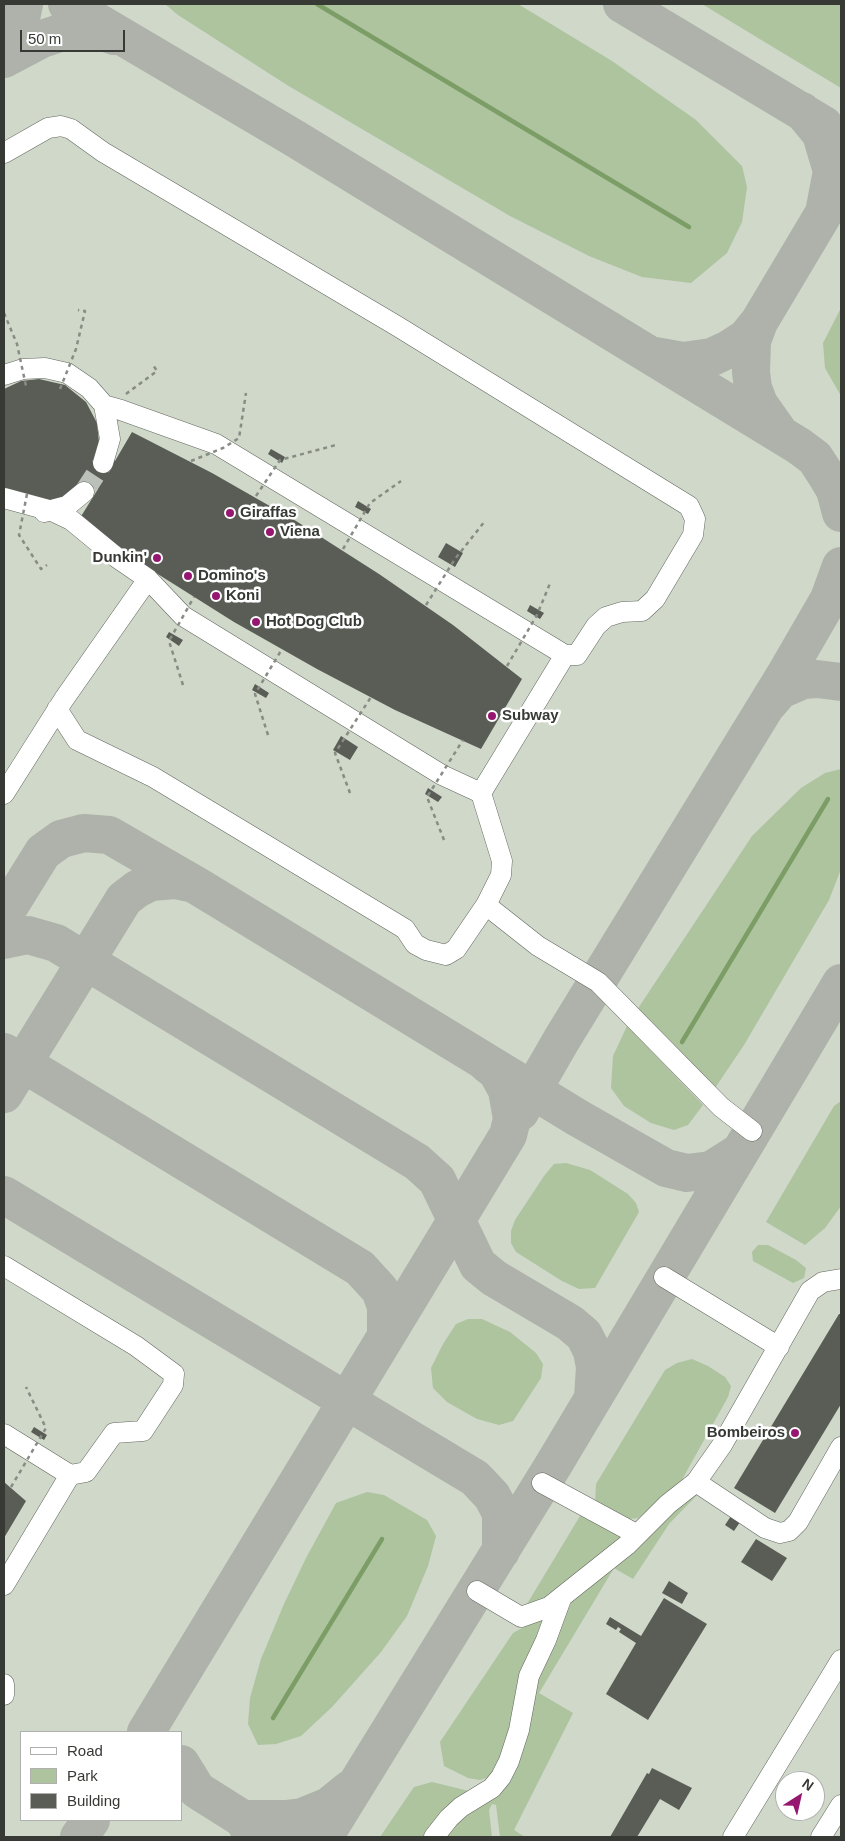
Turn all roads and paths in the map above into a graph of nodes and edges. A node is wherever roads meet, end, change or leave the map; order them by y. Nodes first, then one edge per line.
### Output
1 (4, 153) edge
2 (78, 310) dead end
3 (4, 313) edge
4 (153, 365) dead end
5 (4, 375) edge
6 (25, 377) junction
7 (63, 381) junction
8 (246, 393) dead end
9 (104, 405) junction
10 (336, 445) dead end
11 (223, 448) junction
12 (191, 461) dead end
13 (103, 463) tunnel mouth
14 (270, 475) junction
15 (401, 481) dead end
16 (84, 492) tunnel mouth
17 (27, 494) dead end
18 (256, 496) dead end
19 (4, 498) edge
20 (4, 510) edge
21 (52, 511) junction
22 (23, 515) junction
23 (485, 521) dead end
24 (356, 526) junction
25 (343, 549) dead end
26 (47, 565) dead end
27 (148, 579) junction
28 (442, 580) junction
29 (550, 582) dead end
30 (194, 597) dead end
31 (426, 605) dead end
32 (183, 616) junction
33 (527, 632) junction
34 (282, 649) dead end
35 (565, 655) junction
36 (507, 666) dead end
37 (269, 669) junction
38 (183, 685) dead end
39 (372, 697) dead end
40 (57, 709) junction
41 (356, 721) junction
42 (268, 735) dead end
43 (463, 740) dead end
44 (442, 775) junction
45 (350, 793) dead end
46 (481, 793) junction
47 (4, 794) edge
48 (444, 840) dead end
49 (486, 905) junction
50 (752, 1131) dead end
51 (4, 1266) edge
52 (664, 1277) dead end
53 (841, 1279) edge
54 (779, 1347) junction
55 (26, 1387) dead end
56 (4, 1434) edge
57 (841, 1447) edge
58 (32, 1451) junction
59 (70, 1475) junction
60 (696, 1482) junction
61 (542, 1483) dead end
62 (11, 1487) dead end
63 (636, 1534) junction
64 (4, 1585) edge
65 (477, 1591) dead end
66 (561, 1598) junction
67 (841, 1660) edge
68 (4, 1684) edge
69 (4, 1696) edge
70 (838, 1811) edge
71 (434, 1837) edge
72 (734, 1837) edge
73 (821, 1837) edge
74 (833, 1837) edge

1 - 35 lane
2 - 7 path, bridge
3 - 6 path, bridge
4 - 9 path
5 - 6 lane
6 - 7 lane
7 - 9 lane
8 - 11 path, bridge
9 - 11 lane
9 - 13 lane
10 - 14 path, bridge
11 - 12 path, bridge
11 - 14 lane
14 - 18 path, bridge
14 - 24 lane
15 - 24 path, bridge
16 - 21 lane
17 - 22 path, bridge
19 - 21 lane
20 - 22 lane
21 - 22 lane
21 - 27 lane
22 - 26 path, bridge
23 - 28 path, bridge
24 - 25 path, bridge
24 - 28 lane
27 - 32 lane
27 - 40 lane
28 - 31 path, bridge
28 - 33 lane
29 - 33 path, bridge
30 - 32 path, bridge
32 - 37 lane
32 - 38 path, bridge
33 - 35 lane
33 - 36 path, bridge
34 - 37 path, bridge
35 - 46 lane
37 - 41 lane
37 - 42 path, bridge
39 - 41 path, bridge
40 - 47 lane
40 - 49 lane
41 - 44 lane
41 - 45 path, bridge
43 - 44 path, bridge
44 - 46 lane
44 - 48 path, bridge
46 - 49 lane
49 - 50 lane
51 - 59 lane
52 - 54 lane
53 - 54 lane
54 - 60 lane
55 - 58 path, bridge
56 - 58 lane
57 - 60 lane
58 - 59 lane
58 - 62 path, bridge
59 - 64 lane
60 - 63 lane
61 - 63 lane
63 - 66 lane
65 - 66 lane
66 - 71 lane
67 - 72 lane
68 - 69 lane
70 - 73 lane
70 - 74 lane

